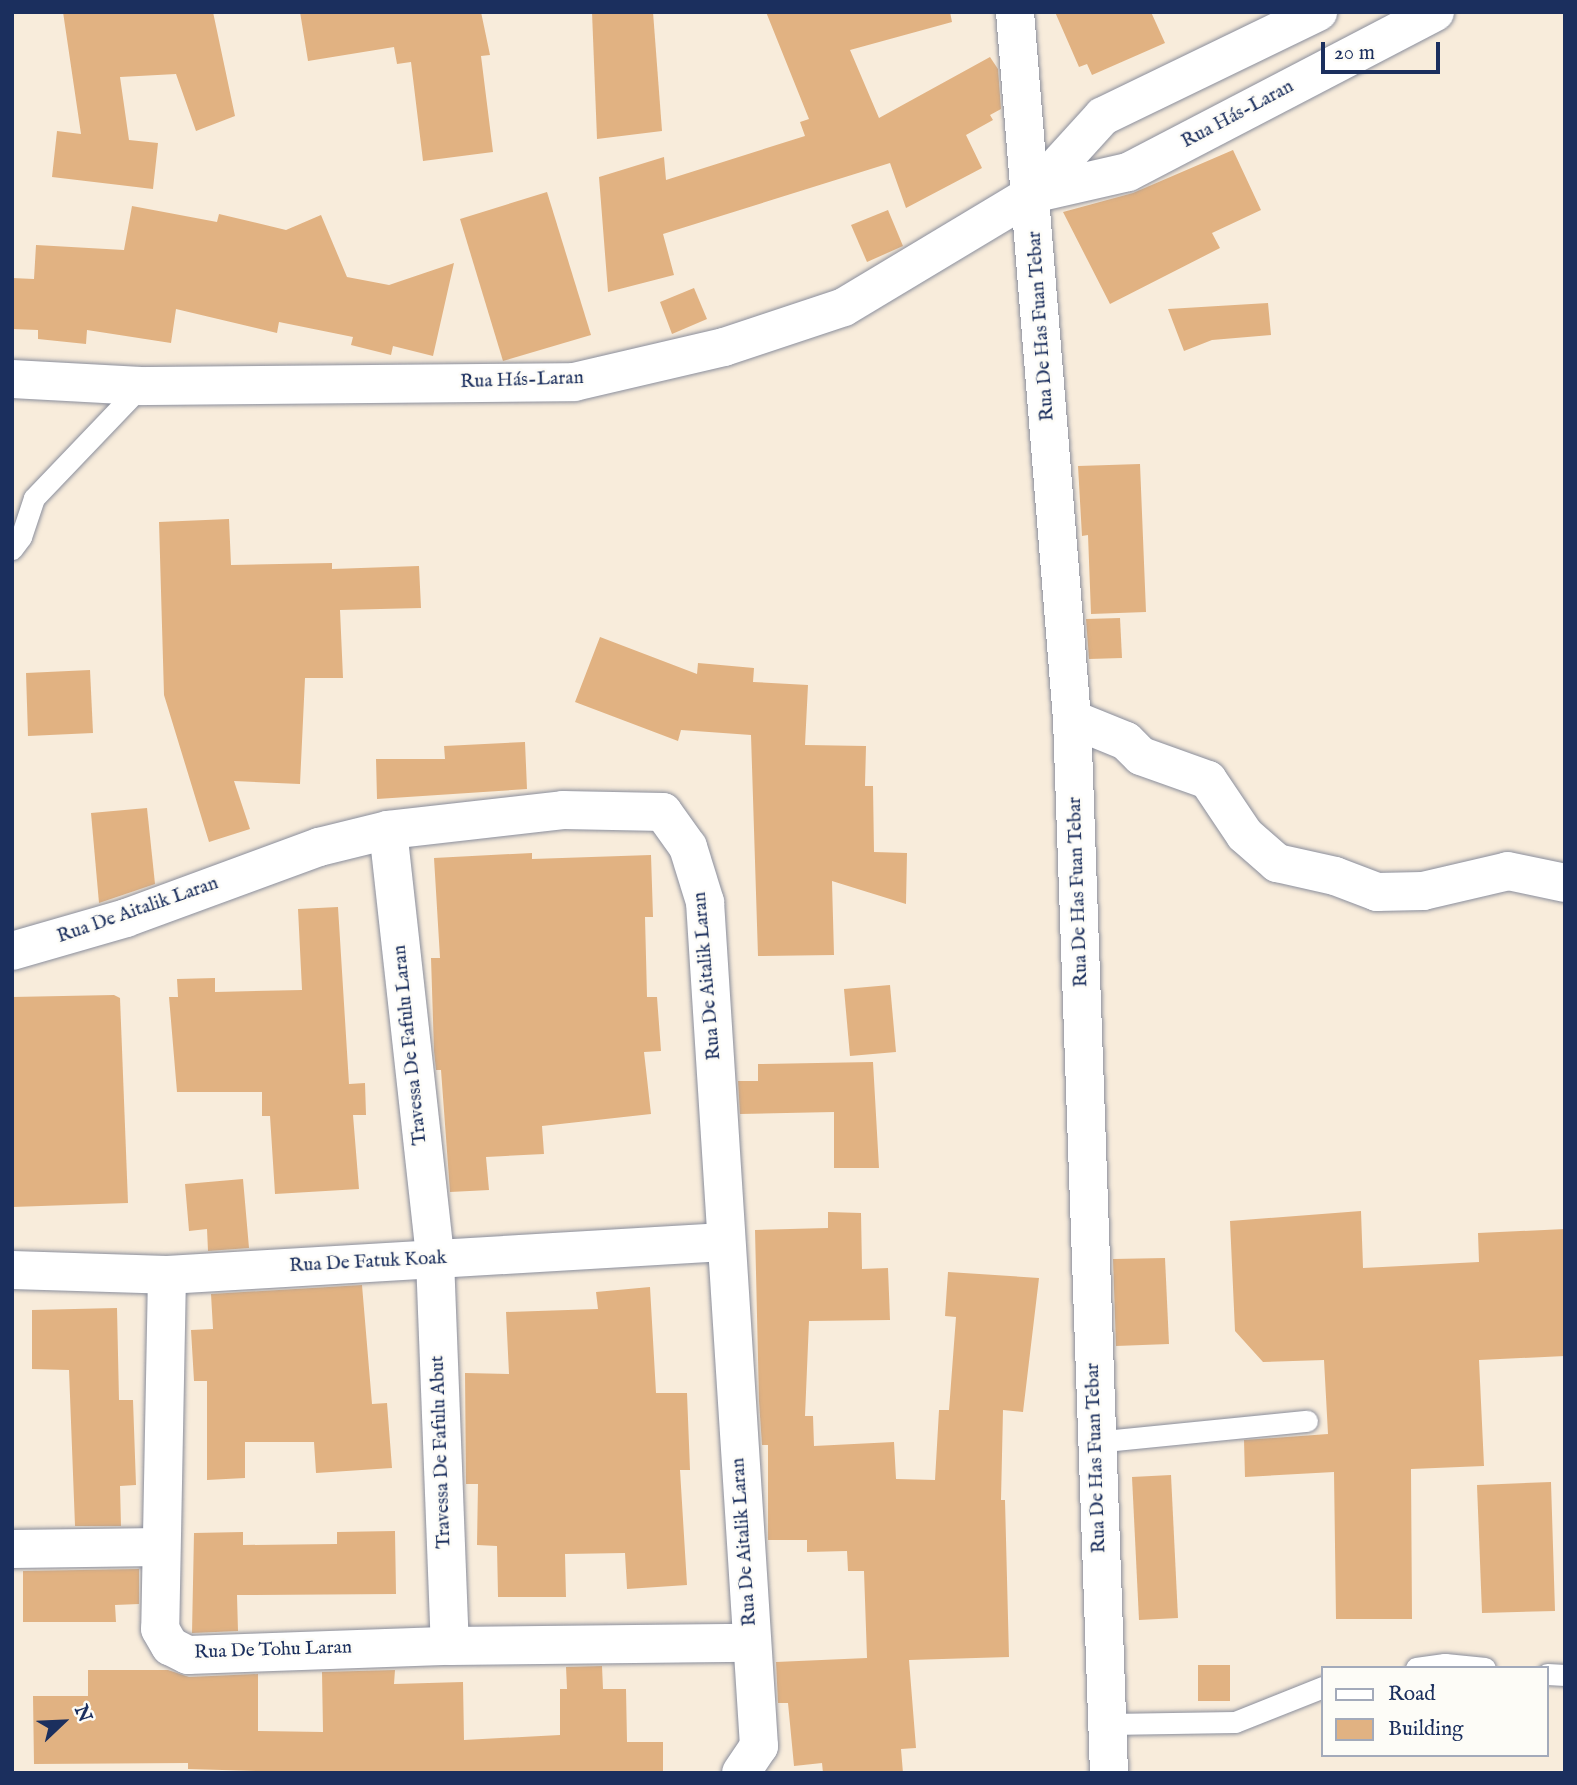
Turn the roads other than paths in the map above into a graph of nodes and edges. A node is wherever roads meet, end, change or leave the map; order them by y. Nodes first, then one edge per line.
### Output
1 (1014, 12) edge
2 (1318, 12) edge
3 (1435, 12) edge
4 (1032, 194) junction
5 (12, 379) edge
6 (141, 386) junction
7 (12, 549) edge
8 (1072, 719) junction
9 (388, 830) junction
10 (1565, 883) edge
11 (12, 951) edge
12 (724, 1242) junction
13 (435, 1259) junction
14 (12, 1270) edge
15 (167, 1275) junction
16 (1307, 1421) dead end
17 (1095, 1442) junction
18 (160, 1547) junction
19 (12, 1549) edge
20 (752, 1643) junction
21 (450, 1646) junction
22 (1430, 1666) edge
23 (1465, 1666) edge
24 (1322, 1687) edge
25 (1108, 1724) junction
26 (741, 1773) edge
27 (1109, 1773) edge

1 - 4 street, Rua De Has Fuan Tebar
2 - 4 street, Rua Hás-Laran
3 - 4 street, Rua Hás-Laran
4 - 6 street, Rua Hás-Laran
4 - 8 street, Rua De Has Fuan Tebar
5 - 6 street, Rua Hás-Laran
6 - 7 lane
8 - 10 street
8 - 17 street, Rua De Has Fuan Tebar
9 - 11 street, Rua De Aitalik Laran
9 - 12 street, Rua De Aitalik Laran
9 - 13 street, Travessa De Fafulu Laran
12 - 13 street, Rua De Fatuk Koak
12 - 20 street, Rua De Aitalik Laran
13 - 15 street, Rua De Fatuk Koak
13 - 21 street, Travessa De Fafulu Abut
14 - 15 street, Rua De Fatuk Koak
15 - 18 street, Rua De Tohu Laran
16 - 17 lane
17 - 25 street, Rua De Has Fuan Tebar
18 - 19 street
18 - 21 street, Rua De Tohu Laran
20 - 21 street, Rua De Tohu Laran
20 - 26 street, Rua De Aitalik Laran
22 - 23 lane
24 - 25 lane
25 - 27 street, Rua De Has Fuan Tebar

